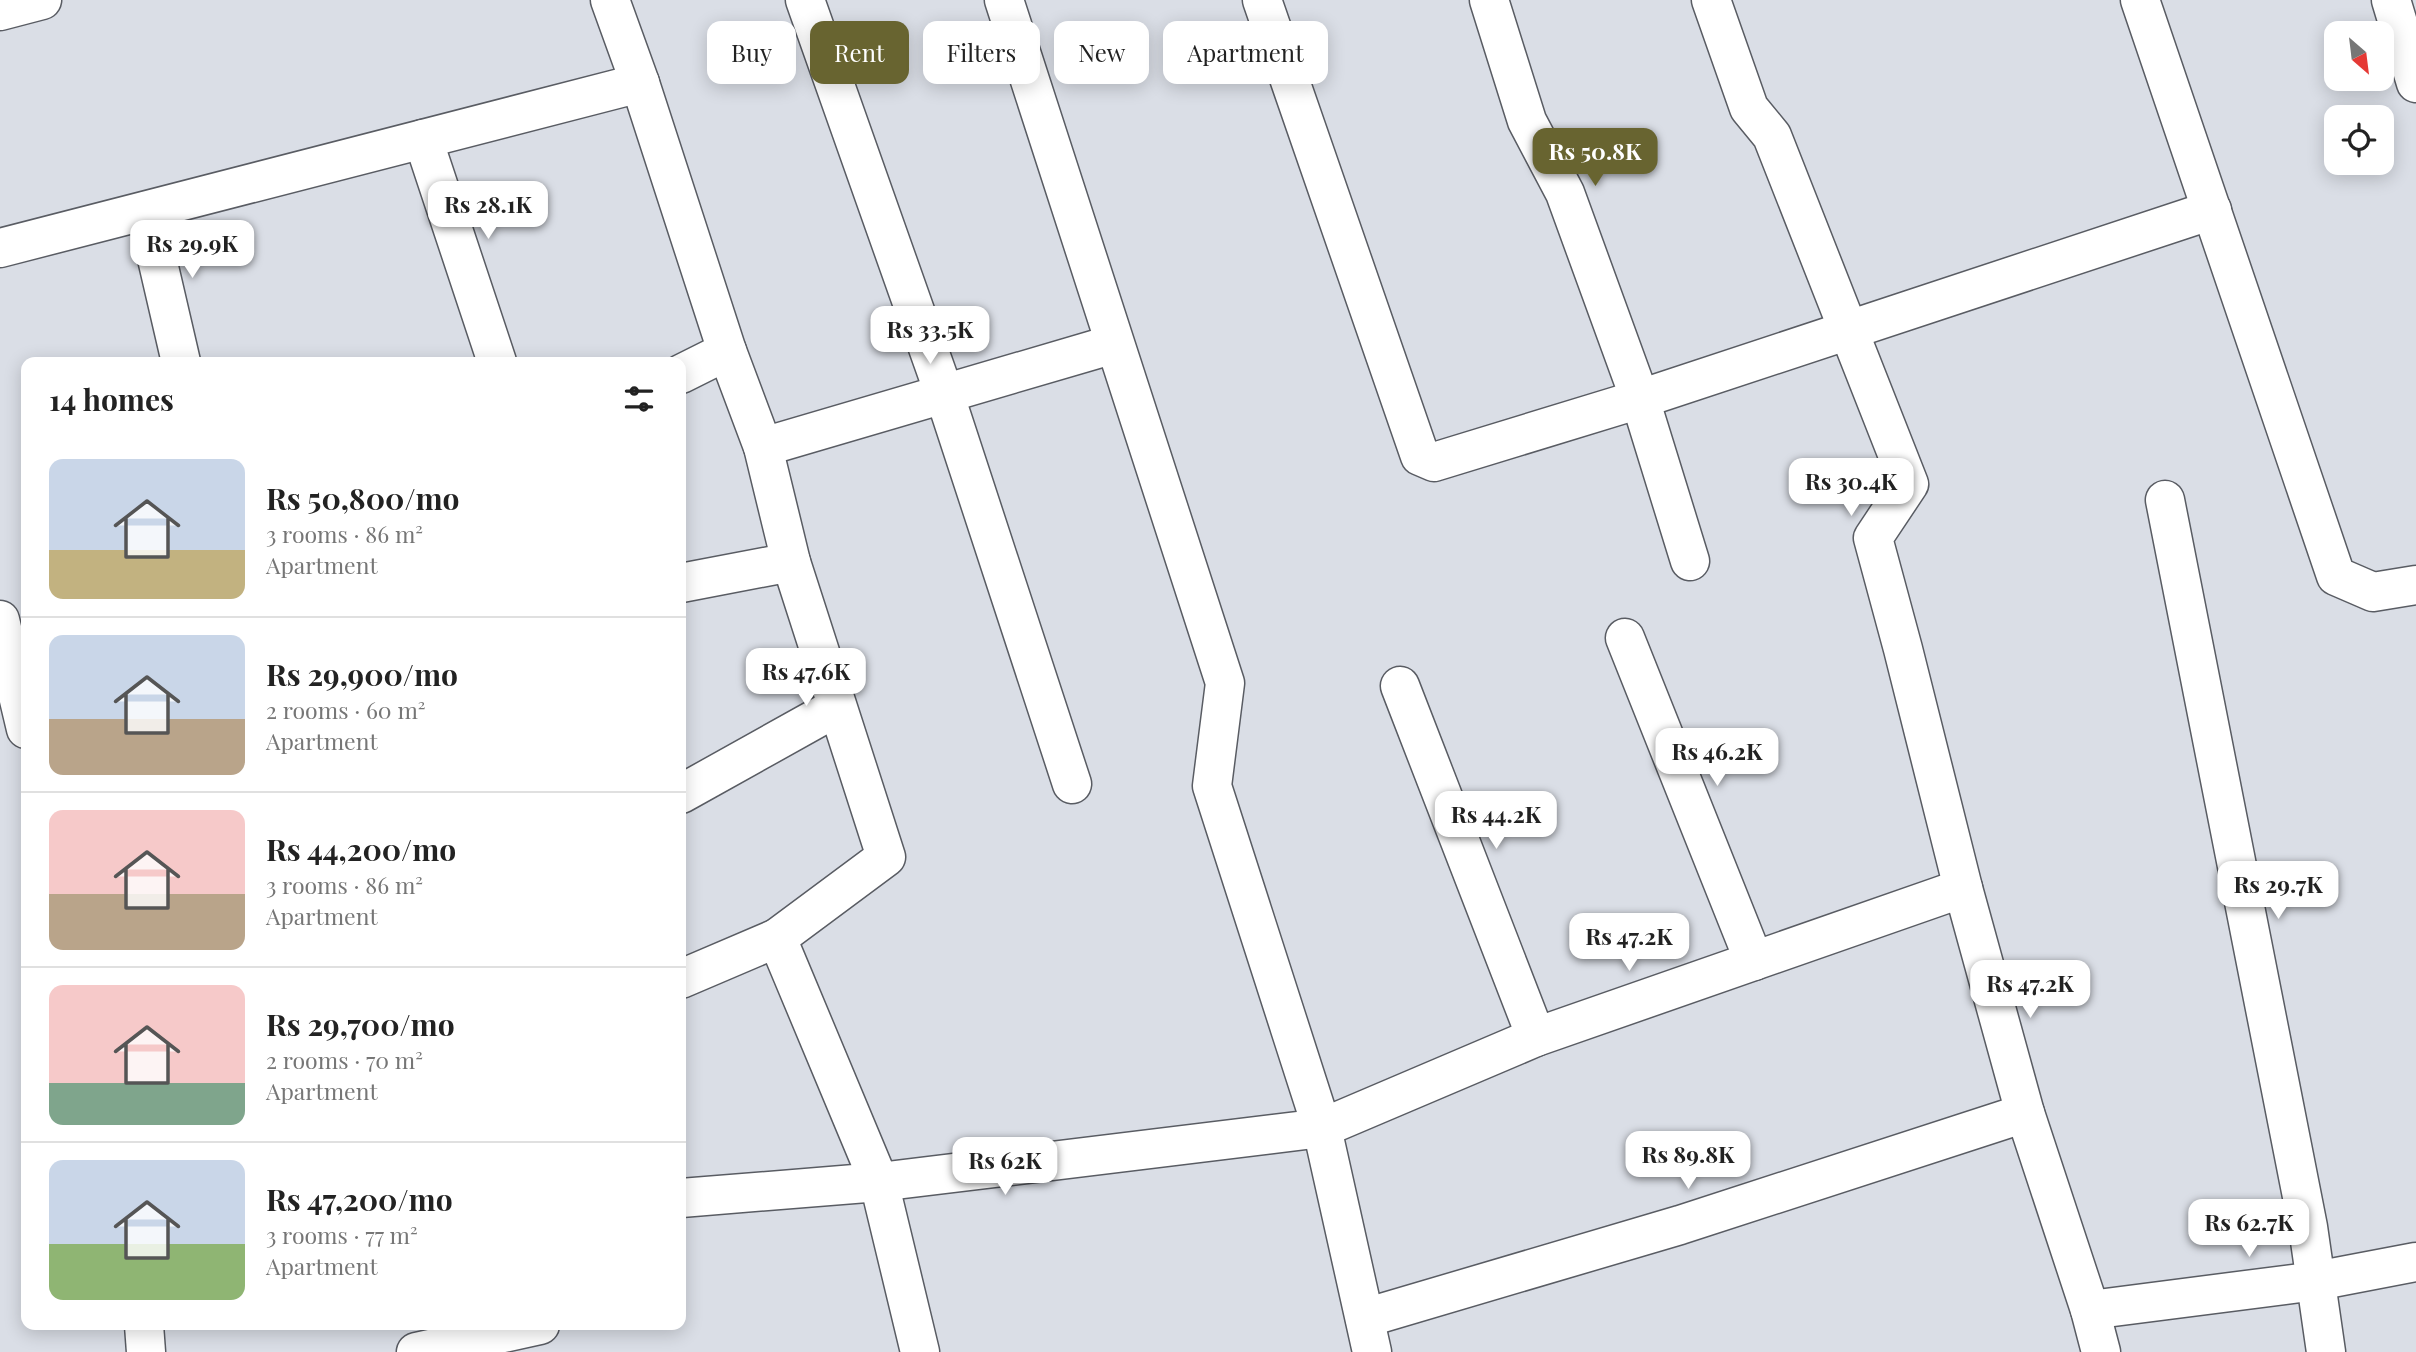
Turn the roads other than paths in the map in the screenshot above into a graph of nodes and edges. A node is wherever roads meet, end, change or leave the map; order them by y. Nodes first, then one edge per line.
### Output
1 (42, 0) edge
2 (610, 0) edge
3 (806, 0) edge
4 (1262, 0) edge
5 (1489, 0) edge
6 (1711, 0) edge
7 (2140, 0) edge
8 (2391, 0) edge
9 (1017, 3) edge
10 (0, 11) edge
11 (640, 83) junction
12 (2416, 83) edge
13 (423, 139) junction
14 (2212, 209) junction
15 (146, 211) junction
16 (0, 248) edge
17 (1850, 329) junction
18 (1114, 344) junction
19 (727, 351) junction
20 (180, 357) edge
21 (495, 357) edge
22 (686, 372) edge
23 (944, 393) junction
24 (1640, 398) junction
25 (763, 447) junction
26 (2165, 500) dead end
27 (1690, 561) dead end
28 (791, 562) junction
29 (686, 582) edge
30 (2416, 585) edge
31 (0, 620) edge
32 (1625, 638) dead end
33 (14, 680) edge
34 (1400, 686) dead end
35 (837, 706) junction
36 (21, 709) edge
37 (1072, 784) dead end
38 (686, 791) edge
39 (1963, 888) junction
40 (777, 938) junction
41 (1754, 961) junction
42 (686, 977) edge
43 (1535, 1037) junction
44 (2025, 1113) junction
45 (1322, 1128) junction
46 (880, 1182) junction
47 (686, 1198) edge
48 (2416, 1262) edge
49 (2316, 1280) junction
50 (2090, 1310) junction
51 (144, 1330) edge
52 (517, 1330) edge
53 (1369, 1335) edge
54 (146, 1352) edge
55 (416, 1352) edge
56 (920, 1352) edge
57 (2101, 1352) edge
58 (2326, 1352) edge

1 - 10 street
2 - 11 street
3 - 23 street
4 - 24 street
5 - 24 street
6 - 17 street
7 - 14 street
8 - 12 street
9 - 18 street
11 - 13 street
11 - 19 street
13 - 15 street
13 - 21 street
14 - 17 street
14 - 30 street
15 - 16 street
15 - 20 street
17 - 24 street
17 - 39 street
18 - 23 street
18 - 45 street
19 - 22 street
19 - 25 street
23 - 25 street
23 - 37 street
24 - 27 street
25 - 28 street
26 - 49 street
28 - 29 street
28 - 35 street
31 - 33 street
32 - 41 street
33 - 36 street
34 - 43 street
35 - 38 street
35 - 40 street
39 - 41 street
39 - 44 street
40 - 42 street
40 - 46 street
41 - 43 street
43 - 45 street
44 - 50 street
44 - 53 street
45 - 46 street
45 - 53 street
46 - 47 street
46 - 56 street
48 - 49 street
49 - 50 street
49 - 58 street
50 - 57 street
51 - 54 street
52 - 55 street

